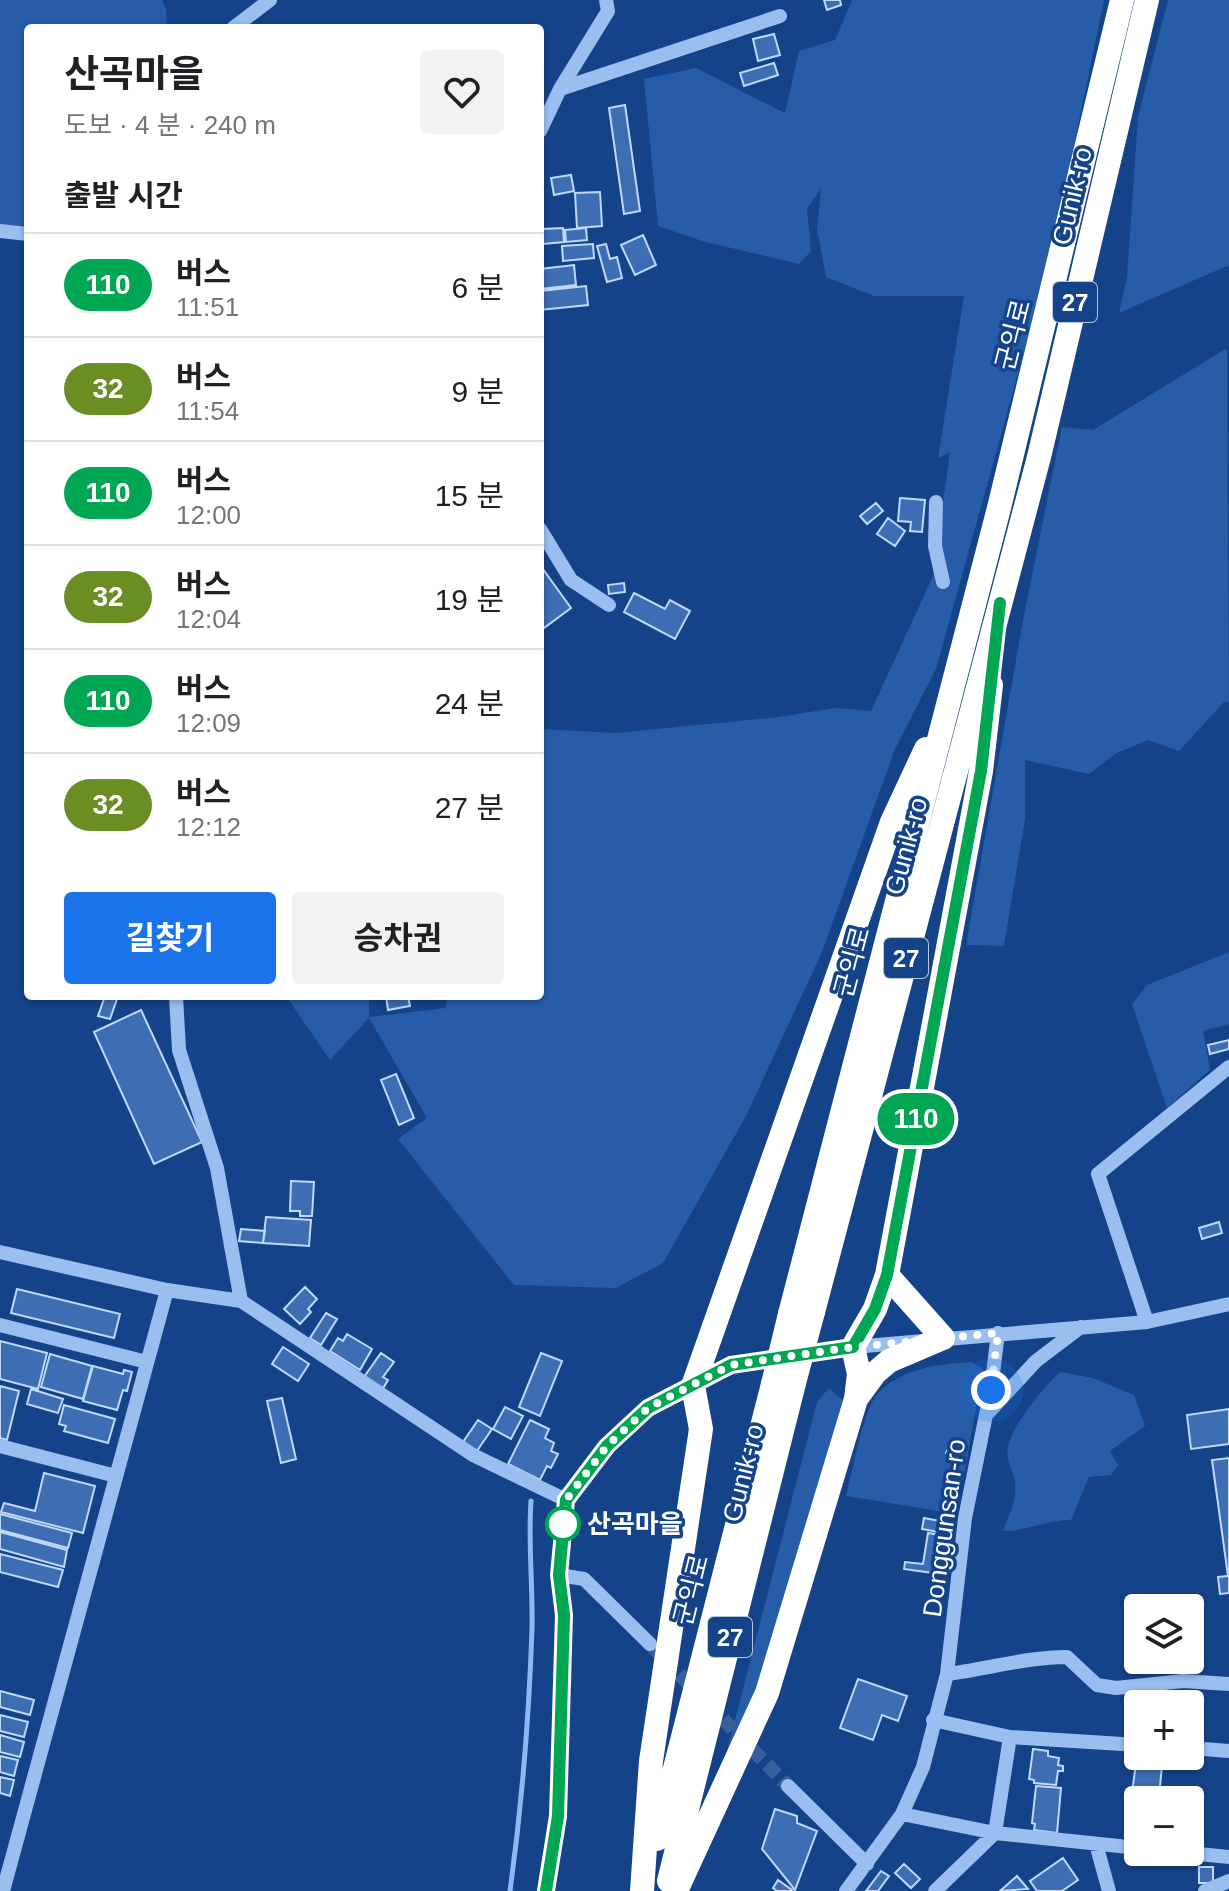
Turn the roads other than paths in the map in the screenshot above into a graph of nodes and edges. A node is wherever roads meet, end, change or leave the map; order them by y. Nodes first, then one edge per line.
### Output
1 (270, 0) edge
2 (1122, 0) edge
3 (1147, 0) edge
4 (608, 4) edge
5 (780, 16) dead end
6 (238, 24) edge
7 (560, 89) junction
8 (544, 123) edge
9 (0, 231) edge
10 (24, 234) edge
11 (936, 502) dead end
12 (544, 536) edge
13 (943, 582) dead end
14 (1000, 603) junction
15 (609, 605) dead end
16 (952, 692) junction
17 (176, 1000) edge
18 (1229, 1067) edge
19 (0, 1252) edge
20 (887, 1275) junction
21 (167, 1290) junction
22 (241, 1301) junction
23 (1229, 1304) edge
24 (802, 1313) junction
25 (1147, 1322) junction
26 (0, 1325) edge
27 (1081, 1327) junction
28 (998, 1333) junction
29 (943, 1338) junction
30 (853, 1347) junction
31 (147, 1362) junction
32 (784, 1384) junction
33 (693, 1386) junction
34 (856, 1399) junction
35 (985, 1417) junction
36 (0, 1446) edge
37 (116, 1476) junction
38 (566, 1500) junction
39 (559, 1575) junction
40 (650, 1644) tunnel mouth
41 (947, 1674) junction
42 (1229, 1684) edge
43 (933, 1720) junction
44 (1010, 1737) junction
45 (1124, 1744) edge
46 (1204, 1749) edge
47 (1229, 1751) edge
48 (788, 1786) tunnel mouth
49 (902, 1814) junction
50 (995, 1833) junction
51 (1096, 1844) junction
52 (1124, 1847) edge
53 (1204, 1854) edge
54 (1229, 1857) edge
55 (867, 1864) junction
56 (1229, 1881) edge
57 (3, 1891) edge
58 (546, 1891) edge
59 (642, 1891) edge
60 (666, 1891) edge
61 (676, 1891) edge
62 (846, 1891) edge
63 (935, 1891) edge
64 (1109, 1891) edge
65 (1205, 1891) edge

1 - 6 street
2 - 16 highway, 군익로 / 27
3 - 14 highway, Gunik-ro / 27
4 - 7 street
5 - 7 street
7 - 8 street
9 - 10 street
11 - 13 street
12 - 15 street
14 - 20 highway
14 - 24 highway, Gunik-ro / 27
16 - 24 highway, 군익로 / 27
16 - 33 highway
17 - 22 street
18 - 25 street
19 - 21 street
20 - 29 highway
20 - 30 highway
21 - 22 street
21 - 31 street
22 - 38 street
23 - 25 street
24 - 32 highway, Gunik-ro / 27, bridge
25 - 27 street
26 - 31 street
27 - 28 street
27 - 35 street
28 - 29 street
28 - 35 street, Donggunsan-ro
29 - 30 street
29 - 34 highway
30 - 33 street
30 - 34 highway
31 - 37 street
32 - 59 highway, 군익로 / 27
32 - 60 highway, Gunik-ro / 27
33 - 38 street
33 - 59 highway
34 - 61 highway
35 - 41 street, Donggunsan-ro
36 - 37 street
37 - 57 street
38 - 39 street
39 - 40 street
39 - 58 street
41 - 42 street
41 - 43 street, Donggunsan-ro
43 - 44 street
43 - 49 street, Donggunsan-ro
44 - 45 street
44 - 50 street
46 - 47 street
48 - 55 street
49 - 50 street
49 - 55 street, Donggunsan-ro
50 - 51 street
50 - 63 street
51 - 52 street
51 - 64 street
53 - 54 street
55 - 62 street, Donggunsan-ro
56 - 65 street

